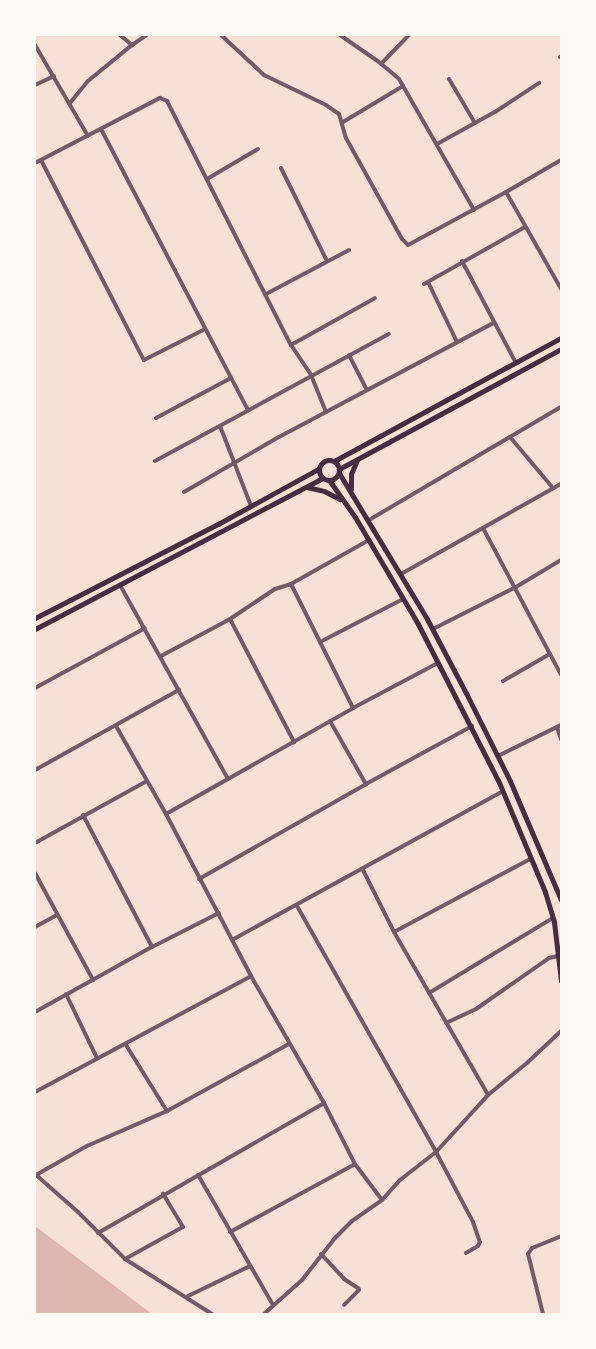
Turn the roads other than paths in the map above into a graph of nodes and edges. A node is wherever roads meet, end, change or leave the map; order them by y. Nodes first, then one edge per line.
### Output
1 (120, 35) edge
2 (147, 35) edge
3 (221, 35) edge
4 (340, 35) edge
5 (409, 35) edge
6 (35, 44) edge
7 (132, 45) junction
8 (381, 64) junction
9 (54, 76) junction
10 (449, 79) dead end
11 (539, 83) dead end
12 (35, 85) edge
13 (403, 86) junction
14 (70, 103) junction
15 (343, 122) junction
16 (475, 124) junction
17 (101, 129) junction
18 (88, 136) junction
19 (437, 144) junction
20 (258, 149) dead end
21 (41, 160) junction
22 (561, 160) edge
23 (35, 163) edge
24 (281, 168) dead end
25 (207, 179) junction
26 (506, 192) junction
27 (474, 210) junction
28 (525, 227) junction
29 (349, 250) dead end
30 (327, 261) junction
31 (462, 261) junction
32 (561, 289) edge
33 (266, 294) junction
34 (375, 298) dead end
35 (493, 323) junction
36 (205, 329) junction
37 (389, 334) dead end
38 (561, 338) edge
39 (457, 342) junction
40 (291, 344) junction
41 (561, 349) edge
42 (349, 355) junction
43 (516, 363) junction
44 (311, 374) junction
45 (231, 378) junction
46 (367, 390) junction
47 (561, 407) edge
48 (248, 410) junction
49 (326, 412) junction
50 (156, 418) dead end
51 (220, 426) junction
52 (510, 437) junction
53 (358, 460) junction
54 (334, 461) junction
55 (155, 462) dead end
56 (234, 463) junction
57 (318, 469) junction
58 (339, 471) junction
59 (326, 479) junction
60 (561, 484) edge
61 (306, 488) junction
62 (553, 488) junction
63 (351, 490) junction
64 (184, 492) dead end
65 (343, 500) junction
66 (251, 506) junction
67 (368, 520) junction
68 (483, 528) junction
69 (369, 540) junction
70 (561, 560) edge
71 (401, 574) junction
72 (291, 584) junction
73 (120, 585) junction
74 (516, 587) junction
75 (403, 599) junction
76 (35, 618) edge
77 (230, 619) junction
78 (145, 628) junction
79 (35, 629) edge
80 (433, 630) junction
81 (320, 642) junction
82 (550, 654) junction
83 (161, 656) junction
84 (438, 663) junction
85 (561, 674) edge
86 (503, 681) dead end
87 (35, 688) edge
88 (179, 690) junction
89 (354, 708) junction
90 (330, 721) junction
91 (116, 726) junction
92 (472, 726) junction
93 (559, 726) edge
94 (561, 739) edge
95 (294, 742) junction
96 (498, 756) junction
97 (35, 770) edge
98 (228, 778) junction
99 (147, 781) junction
100 (366, 784) junction
101 (503, 791) junction
102 (166, 814) junction
103 (83, 816) junction
104 (35, 843) edge
105 (530, 859) junction
106 (363, 870) junction
107 (35, 873) edge
108 (199, 879) junction
109 (561, 900) edge
110 (297, 906) junction
111 (219, 913) junction
112 (57, 915) junction
113 (553, 918) junction
114 (35, 928) edge
115 (394, 932) junction
116 (232, 940) junction
117 (152, 947) junction
118 (558, 956) junction
119 (251, 976) junction
120 (94, 980) junction
121 (561, 981) edge
122 (429, 993) junction
123 (66, 994) junction
124 (35, 1012) edge
125 (446, 1023) junction
126 (561, 1031) edge
127 (290, 1044) junction
128 (126, 1045) junction
129 (98, 1058) junction
130 (35, 1092) edge
131 (488, 1095) junction
132 (324, 1104) junction
133 (167, 1112) junction
134 (436, 1152) junction
135 (355, 1164) junction
136 (198, 1174) junction
137 (36, 1175) edge
138 (163, 1194) junction
139 (382, 1200) junction
140 (230, 1232) junction
141 (98, 1233) junction
142 (561, 1236) edge
143 (466, 1253) dead end
144 (320, 1254) junction
145 (126, 1259) junction
146 (250, 1266) junction
147 (186, 1297) junction
148 (273, 1305) junction
149 (344, 1305) dead end
150 (212, 1314) edge
151 (264, 1314) edge
152 (544, 1314) edge

1 - 7 street
2 - 7 street
3 - 15 street
4 - 8 street
5 - 8 street
6 - 9 street
7 - 14 street
8 - 13 street
9 - 12 street
9 - 14 street
10 - 16 street
11 - 16 street
13 - 15 street
13 - 19 street
14 - 18 street
15 - 27 street
16 - 19 street
17 - 18 street
17 - 25 street
17 - 36 street
18 - 21 street
19 - 27 street
20 - 25 street
21 - 23 street
21 - 36 street
22 - 26 street
24 - 30 street
25 - 33 street
26 - 27 street
26 - 28 street
28 - 31 street
28 - 32 street
29 - 30 street
30 - 33 street
31 - 35 street
31 - 39 street
33 - 40 street
34 - 40 street
35 - 39 street
35 - 43 street
36 - 45 street
37 - 42 street
38 - 43 main road
39 - 46 street
40 - 44 street
41 - 53 main road
42 - 44 street
42 - 46 street
43 - 54 main road
44 - 48 street
44 - 49 street
45 - 48 street
45 - 50 street
46 - 49 street
47 - 52 street
48 - 51 street
49 - 56 street
51 - 55 street
51 - 56 street
52 - 62 street
52 - 67 street
53 - 58 main road
53 - 63 main road
54 - 57 main road
54 - 58 main road
56 - 64 street
56 - 66 street
57 - 59 main road
57 - 66 main road
58 - 59 main road
58 - 63 main road
59 - 61 main road
59 - 65 main road
60 - 62 street
61 - 65 main road
61 - 73 main road
62 - 68 street
63 - 67 main road
65 - 69 main road
66 - 76 main road
67 - 71 main road
68 - 71 street
68 - 74 street
69 - 72 street
69 - 75 main road
70 - 74 street
71 - 80 main road
72 - 77 street
72 - 81 street
73 - 78 street
73 - 79 main road
74 - 80 street
74 - 82 street
75 - 81 street
75 - 84 main road
77 - 83 street
77 - 95 street
78 - 83 street
78 - 87 street
80 - 96 main road
81 - 89 street
82 - 85 street
82 - 86 street
83 - 88 street
84 - 89 street
84 - 92 main road
88 - 91 street
88 - 98 street
89 - 90 street
90 - 95 street
90 - 100 street
91 - 97 street
91 - 99 street
92 - 100 street
92 - 101 main road
93 - 94 street
93 - 96 street
95 - 98 street
96 - 109 main road
98 - 102 street
99 - 102 street
99 - 103 street
100 - 108 street
101 - 105 main road
101 - 106 street
102 - 108 street
103 - 104 street
103 - 117 street
105 - 113 main road
105 - 115 street
106 - 110 street
106 - 115 street
107 - 112 street
108 - 111 street
110 - 116 street
110 - 134 street
111 - 116 street
111 - 117 street
112 - 114 street
112 - 120 street
113 - 118 main road
113 - 122 street
115 - 122 street
116 - 119 street
117 - 120 street
118 - 121 main road
118 - 125 street
119 - 127 street
119 - 128 street
120 - 123 street
122 - 125 street
123 - 124 street
123 - 129 street
125 - 131 street
126 - 131 street
127 - 132 street
127 - 133 street
128 - 129 street
128 - 133 street
129 - 130 street
131 - 134 street
132 - 135 street
132 - 136 street
133 - 137 street
134 - 139 street
134 - 143 street
135 - 139 street
135 - 140 street
136 - 138 street
136 - 140 street
137 - 141 street
138 - 141 street
138 - 145 street
139 - 144 street
140 - 146 street
141 - 145 street
142 - 152 street
144 - 148 street
144 - 149 street
145 - 147 street
146 - 147 street
146 - 148 street
147 - 150 street
148 - 151 street

